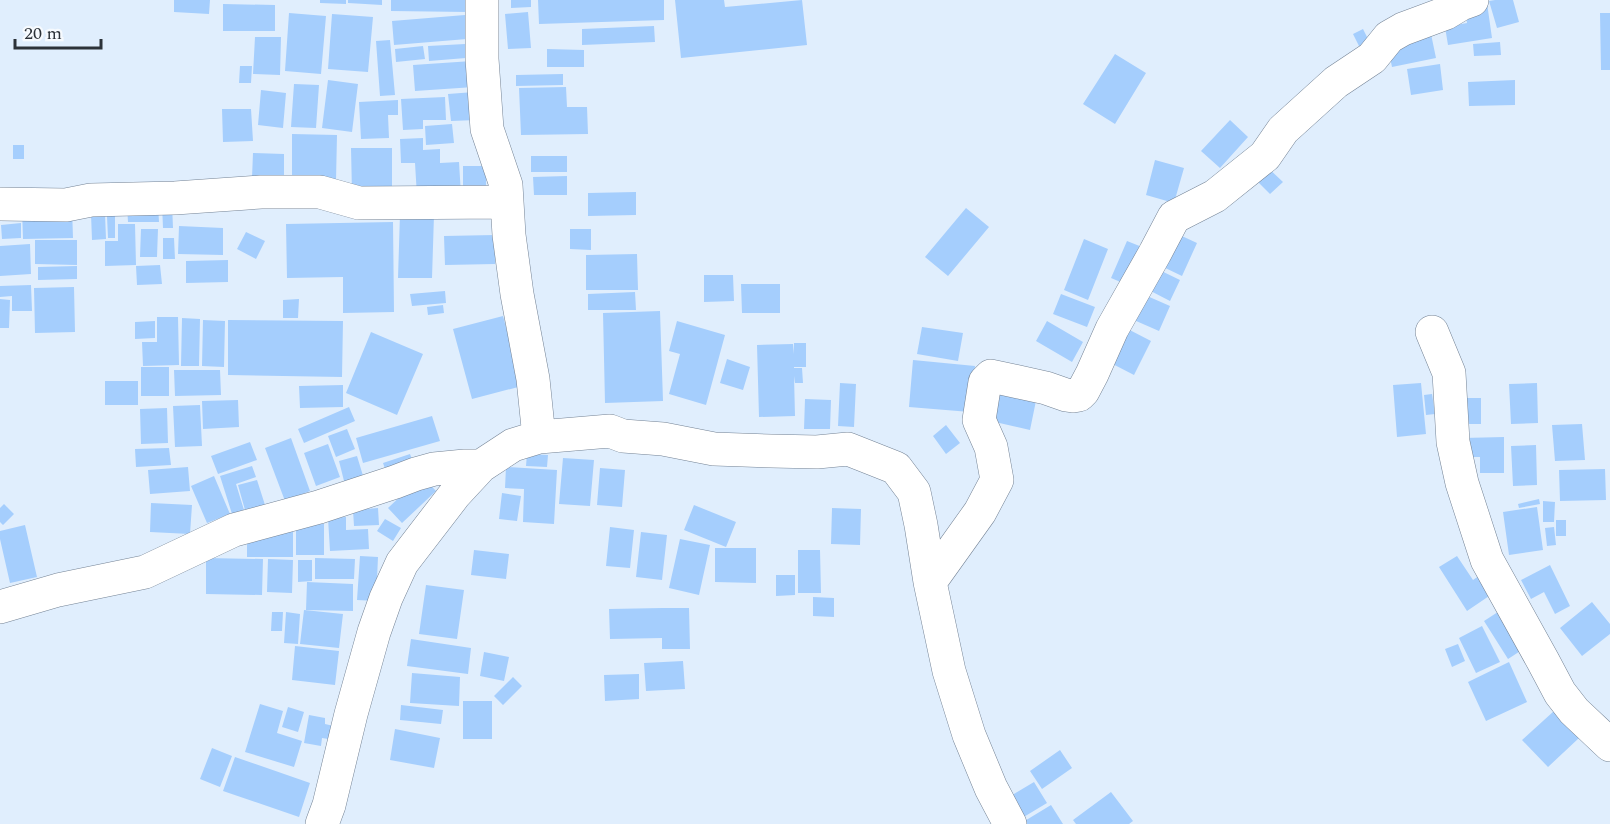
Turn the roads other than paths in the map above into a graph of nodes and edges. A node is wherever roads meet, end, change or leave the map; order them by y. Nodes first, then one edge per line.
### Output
1 (482, 0) edge
2 (1472, 0) edge
3 (507, 202) junction
4 (0, 204) edge
5 (1432, 332) dead end
6 (539, 437) junction
7 (481, 466) junction
8 (930, 582) junction
9 (0, 607) edge
10 (1610, 745) edge
11 (322, 824) edge
12 (1010, 824) edge

1 - 3 street
2 - 8 street
3 - 4 street
3 - 6 street
5 - 10 street
6 - 7 street
6 - 8 street
7 - 9 street
7 - 11 street
8 - 12 street

